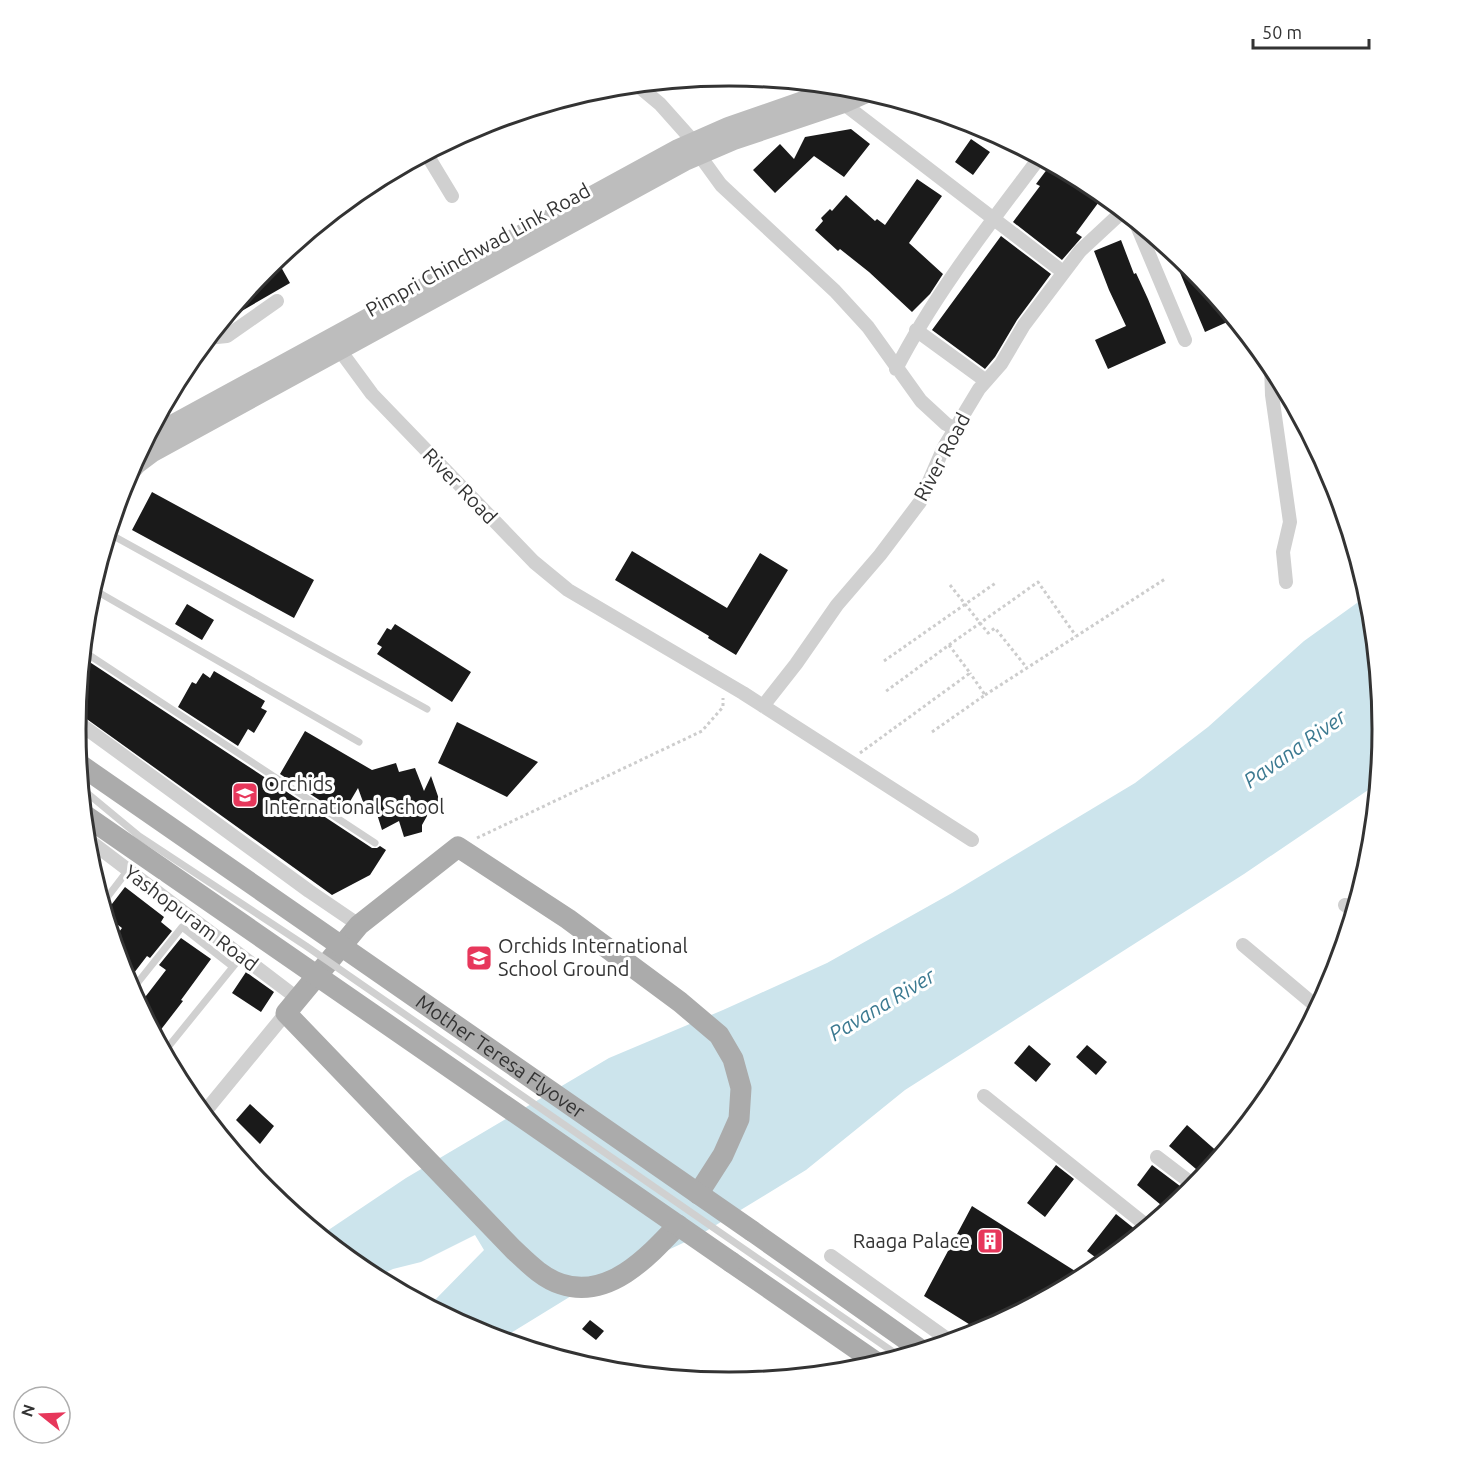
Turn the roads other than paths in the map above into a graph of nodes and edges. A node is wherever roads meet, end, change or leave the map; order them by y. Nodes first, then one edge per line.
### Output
1 (644, 91) edge
2 (805, 91) edge
3 (846, 97) edge
4 (863, 100) edge
5 (696, 149) junction
6 (430, 160) edge
7 (1035, 164) edge
8 (452, 196) dead end
9 (1117, 216) edge
10 (994, 217) junction
11 (1141, 236) edge
12 (1063, 272) junction
13 (277, 302) dead end
14 (916, 330) junction
15 (218, 337) edge
16 (1185, 340) dead end
17 (336, 344) junction
18 (896, 369) junction
19 (986, 381) junction
20 (1272, 385) edge
21 (955, 429) junction
22 (154, 441) edge
23 (115, 537) edge
24 (1286, 582) dead end
25 (100, 593) edge
26 (90, 656) edge
27 (763, 706) junction
28 (428, 709) dead end
29 (86, 728) edge
30 (359, 742) dead end
31 (87, 770) edge
32 (89, 795) edge
33 (92, 821) edge
34 (972, 840) dead end
35 (375, 843) dead end
36 (97, 846) edge
37 (128, 870) junction
38 (108, 897) edge
39 (359, 925) junction
40 (1244, 945) dead end
41 (237, 962) junction
42 (138, 983) edge
43 (1310, 1001) edge
44 (292, 1006) junction
45 (169, 1045) edge
46 (984, 1096) dead end
47 (209, 1107) edge
48 (1157, 1157) dead end
49 (1186, 1179) edge
50 (698, 1194) junction
51 (1141, 1221) edge
52 (678, 1225) junction
53 (831, 1256) dead end
54 (941, 1335) edge
55 (913, 1344) edge
56 (891, 1351) edge
57 (867, 1356) edge

1 - 5 street
2 - 5 main road, Pimpri Chinchwad Link Road
3 - 5 main road, Pimpri Chinchwad Link Road
4 - 10 street
5 - 17 main road, Pimpri Chinchwad Link Road
5 - 18 street
6 - 8 street
7 - 10 street
9 - 12 street, River Road
10 - 12 street
10 - 14 street
11 - 16 street
12 - 19 street, River Road
13 - 15 street
14 - 18 street
14 - 19 street
17 - 22 main road, Pimpri Chinchwad Link Road
17 - 27 street, River Road
18 - 21 street
19 - 21 street, River Road
20 - 24 street
21 - 27 street, River Road
23 - 28 lane
25 - 30 lane
26 - 35 lane
27 - 34 street, River Road
29 - 39 street
31 - 50 main road, Mother Teresa Flyover, bridge
32 - 56 lane, bridge
33 - 52 main road, Mother Teresa Flyover, bridge
36 - 37 street, Yashopuram Road
37 - 38 lane
37 - 41 street, Yashopuram Road
39 - 44 main road
39 - 50 main road
40 - 43 street
41 - 42 lane
41 - 44 street, Yashopuram Road
41 - 45 lane
44 - 47 street
44 - 52 main road
46 - 51 street
48 - 49 street
50 - 55 main road, Mother Teresa Flyover, bridge
52 - 57 main road, Mother Teresa Flyover, bridge
53 - 54 street

